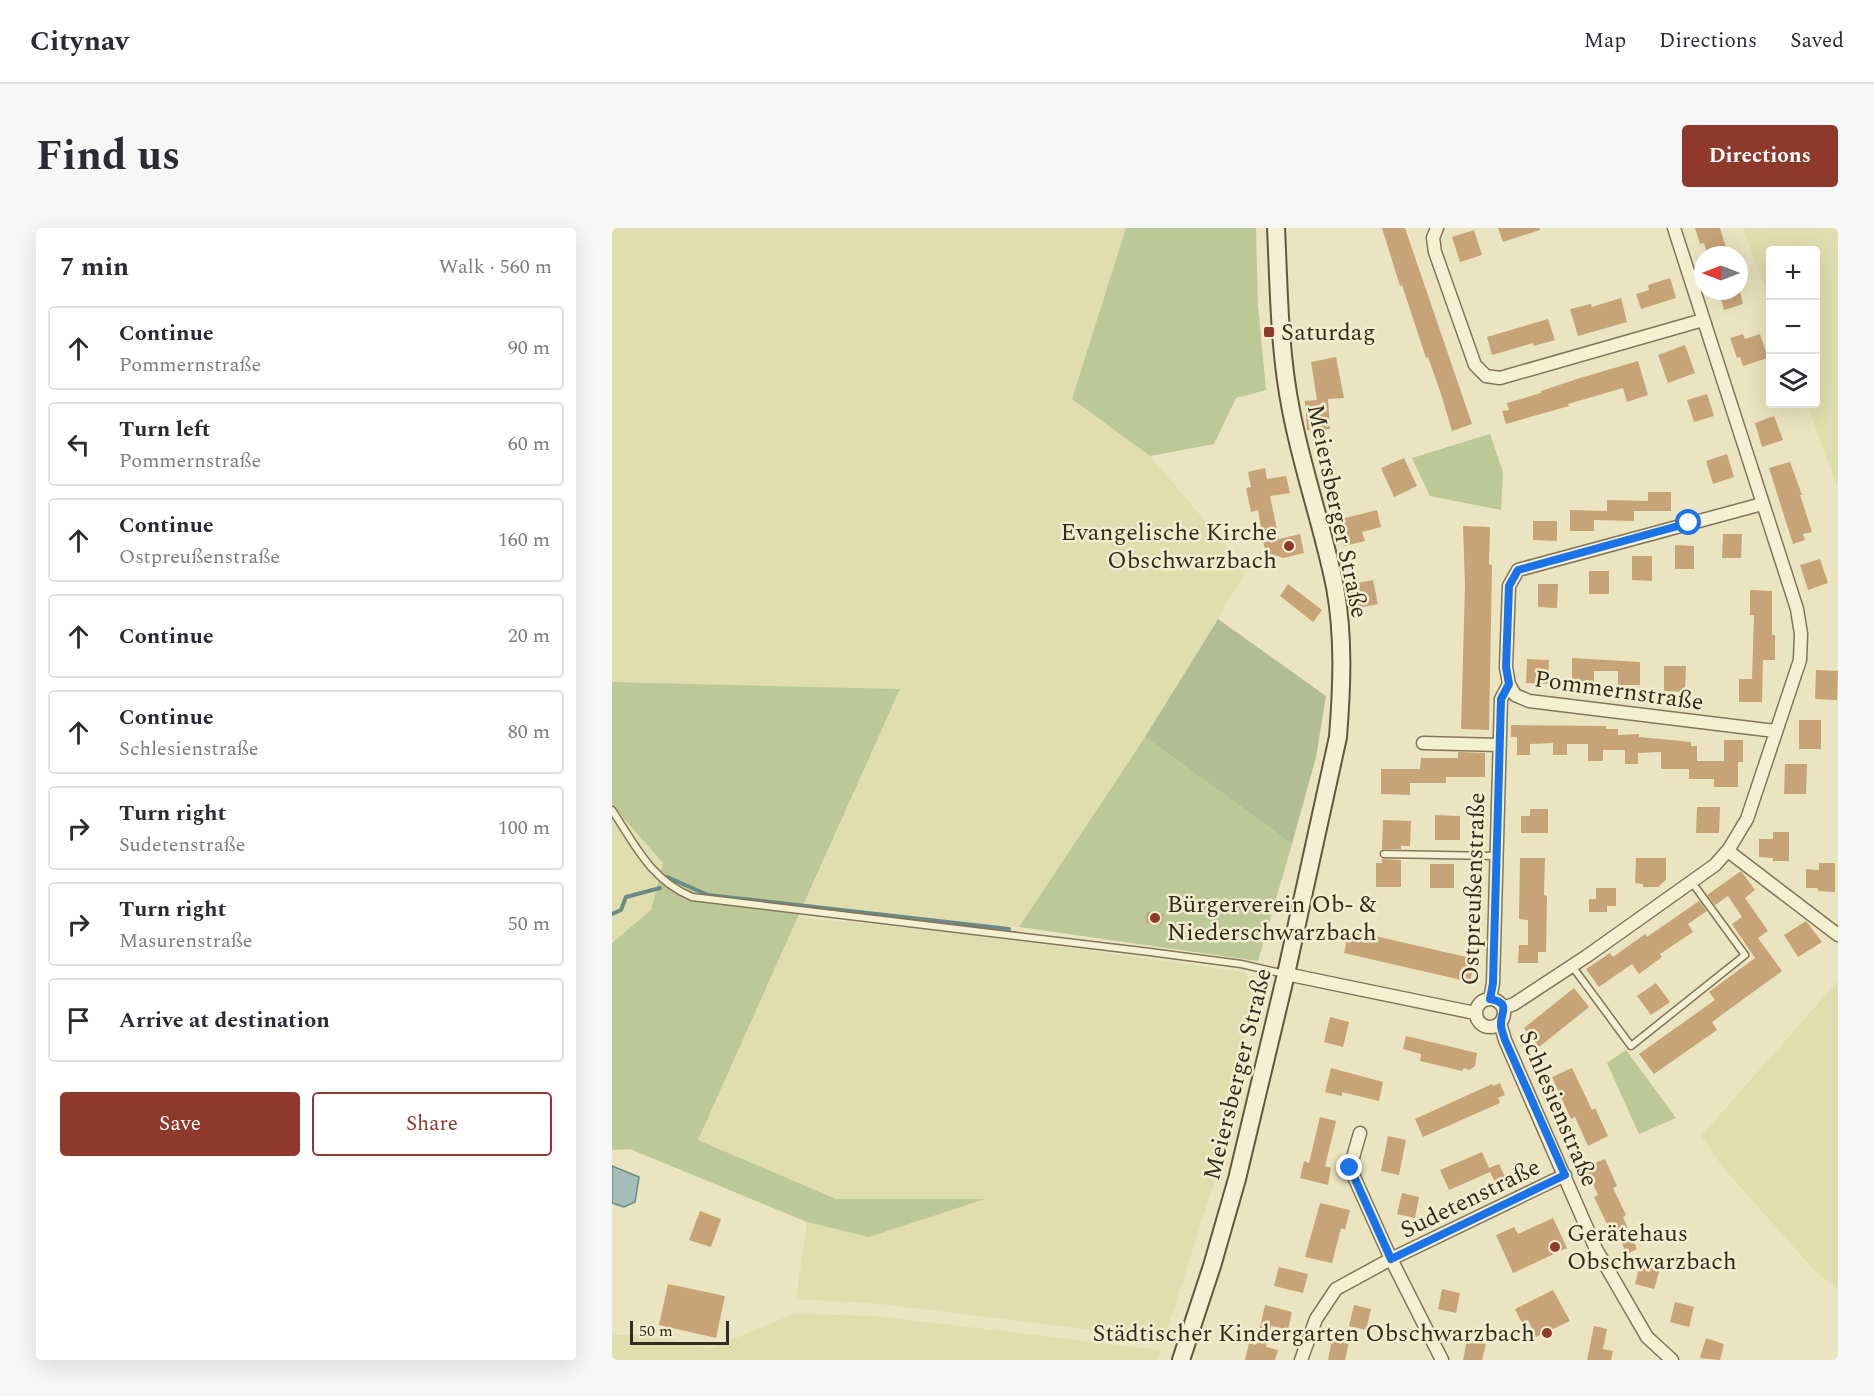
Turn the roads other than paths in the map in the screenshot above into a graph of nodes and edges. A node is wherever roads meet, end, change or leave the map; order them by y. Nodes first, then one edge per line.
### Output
1 (1276, 228) edge
2 (1437, 228) edge
3 (1674, 228) edge
4 (1703, 320) junction
5 (1762, 504) junction
6 (1509, 684) junction
7 (1775, 731) junction
8 (1423, 743) dead end
9 (1500, 745) junction
10 (612, 810) edge
11 (1728, 851) junction
12 (1384, 854) dead end
13 (1497, 856) junction
14 (1691, 881) junction
15 (1838, 935) edge
16 (1572, 965) junction
17 (1286, 974) junction
18 (1490, 999) junction
19 (1503, 1008) junction
20 (1475, 1013) junction
21 (1500, 1023) junction
22 (1360, 1133) dead end
23 (1565, 1175) junction
24 (1391, 1259) junction
25 (1181, 1360) edge
26 (1301, 1360) edge
27 (1442, 1360) edge
28 (1672, 1360) edge

1 - 17 main road, Meiersberger Straße
2 - 4 street
3 - 4 street, Ostpreußenstraße
4 - 5 street, Ostpreußenstraße
5 - 6 street, Pommernstraße
5 - 7 street, Ostpreußenstraße
6 - 7 street, Pommernstraße
6 - 9 street, Ostpreußenstraße
7 - 11 street, Ostpreußenstraße
8 - 9 street
9 - 13 street, Ostpreußenstraße
10 - 17 lane
11 - 14 street, Ostpreußenstraße
11 - 15 street
12 - 13 lane
13 - 18 street, Ostpreußenstraße
14 - 16 street, Ostpreußenstraße
14 - 16 lane
16 - 19 street, Ostpreußenstraße
17 - 20 street, Ostpreußenstraße
17 - 25 main road, Meiersberger Straße
18 - 19 street
18 - 20 street
19 - 21 street
20 - 21 street
21 - 23 street, Schlesienstraße
22 - 24 street
23 - 24 street, Sudetenstraße
23 - 28 street, Schlesienstraße
24 - 26 street, Sudetenstraße
24 - 27 street

